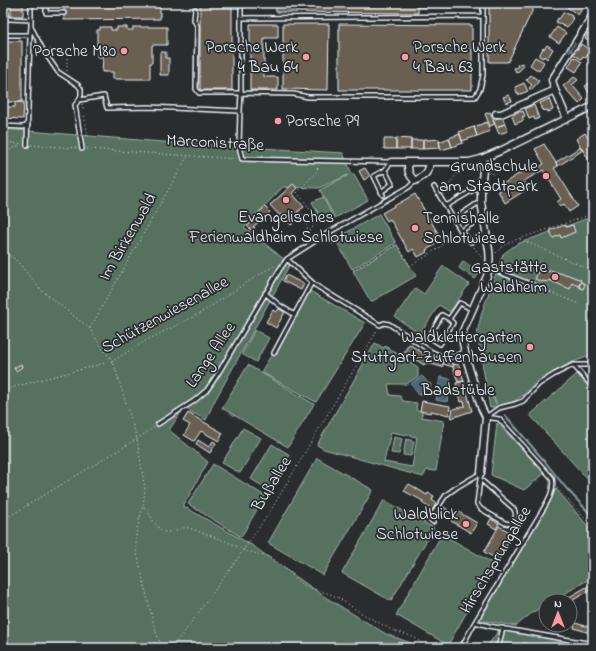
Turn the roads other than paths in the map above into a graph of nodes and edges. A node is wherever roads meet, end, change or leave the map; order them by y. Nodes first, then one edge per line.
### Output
1 (32, 3) edge
2 (46, 3) edge
3 (241, 3) edge
4 (482, 3) edge
5 (195, 9) dead end
6 (3, 10) edge
7 (64, 13) dead end
8 (593, 15) edge
9 (483, 16) junction
10 (241, 18) junction
11 (31, 20) junction
12 (32, 27) junction
13 (3, 35) edge
14 (30, 35) junction
15 (554, 90) junction
16 (241, 93) junction
17 (80, 100) junction
18 (592, 108) edge
19 (240, 111) junction
20 (496, 114) dead end
21 (567, 119) junction
22 (28, 125) junction
23 (3, 126) edge
24 (27, 145) road end
25 (82, 149) road end
26 (482, 159) junction
27 (391, 162) junction
28 (408, 162) junction
29 (430, 162) junction
30 (385, 170) junction
31 (415, 181) junction
32 (434, 187) dead end
33 (481, 188) junction
34 (481, 202) junction
35 (446, 206) junction
36 (484, 218) junction
37 (454, 219) junction
38 (460, 230) junction
39 (328, 233) junction
40 (486, 233) junction
41 (335, 239) dead end
42 (287, 260) junction
43 (489, 268) junction
44 (312, 282) junction
45 (535, 286) road end
46 (265, 293) junction
47 (473, 310) junction
48 (295, 315) junction
49 (449, 319) junction
50 (465, 352) junction
51 (274, 353) dead end
52 (573, 365) junction
53 (593, 366) edge
54 (593, 387) edge
55 (486, 416) junction
56 (158, 424) road end
57 (480, 476) junction
58 (433, 522) dead end
59 (475, 622) junction
60 (503, 628) junction
61 (593, 644) edge
62 (460, 648) edge
63 (498, 648) edge

1 - 11 lane
2 - 7 lane
3 - 10 lane
4 - 9 lane
5 - 16 lane
6 - 11 lane
8 -> 15 street
9 - 10 lane
9 - 16 lane
10 - 16 lane
11 - 12 lane
12 - 14 lane
12 - 17 lane
13 - 14 lane
14 - 22 lane
15 - 20 street
15 - 21 street
16 - 19 lane
17 - 19 lane
17 - 25 lane
18 - 21 street, Marconistraße
19 - 27 lane, Marconistraße
21 - 26 street, Marconistraße
22 - 23 lane
22 - 24 lane
26 - 29 street, Marconistraße
26 - 33 street
27 - 28 street, Marconistraße
27 - 30 lane
28 - 29 street, Marconistraße
28 - 31 street
29 - 31 street
30 - 30 lane
31 - 39 lane, Lange Allee
32 - 35 lane
33 - 34 street
33 - 35 lane
34 - 36 street
34 - 37 lane
35 - 37 lane
36 - 38 lane
36 - 40 street
37 - 38 lane
38 - 40 lane
39 - 41 lane
39 - 42 lane, Lange Allee
40 - 43 street
42 - 44 lane
42 - 46 lane, Lange Allee
43 - 45 lane
43 - 47 street
44 - 48 lane
44 - 50 lane
46 - 48 lane
46 - 56 lane, Lange Allee
47 - 49 lane
47 - 50 street
48 - 51 lane
49 - 49 lane
50 - 55 street
52 - 53 lane
52 - 54 lane
52 - 55 lane
55 - 57 street
55 - 59 lane, Hirschsprungallee
57 - 57 lane, Hirschsprungallee
57 - 58 lane
59 - 60 lane
59 - 62 lane, Hirschsprungallee
60 - 61 lane
60 - 63 lane

